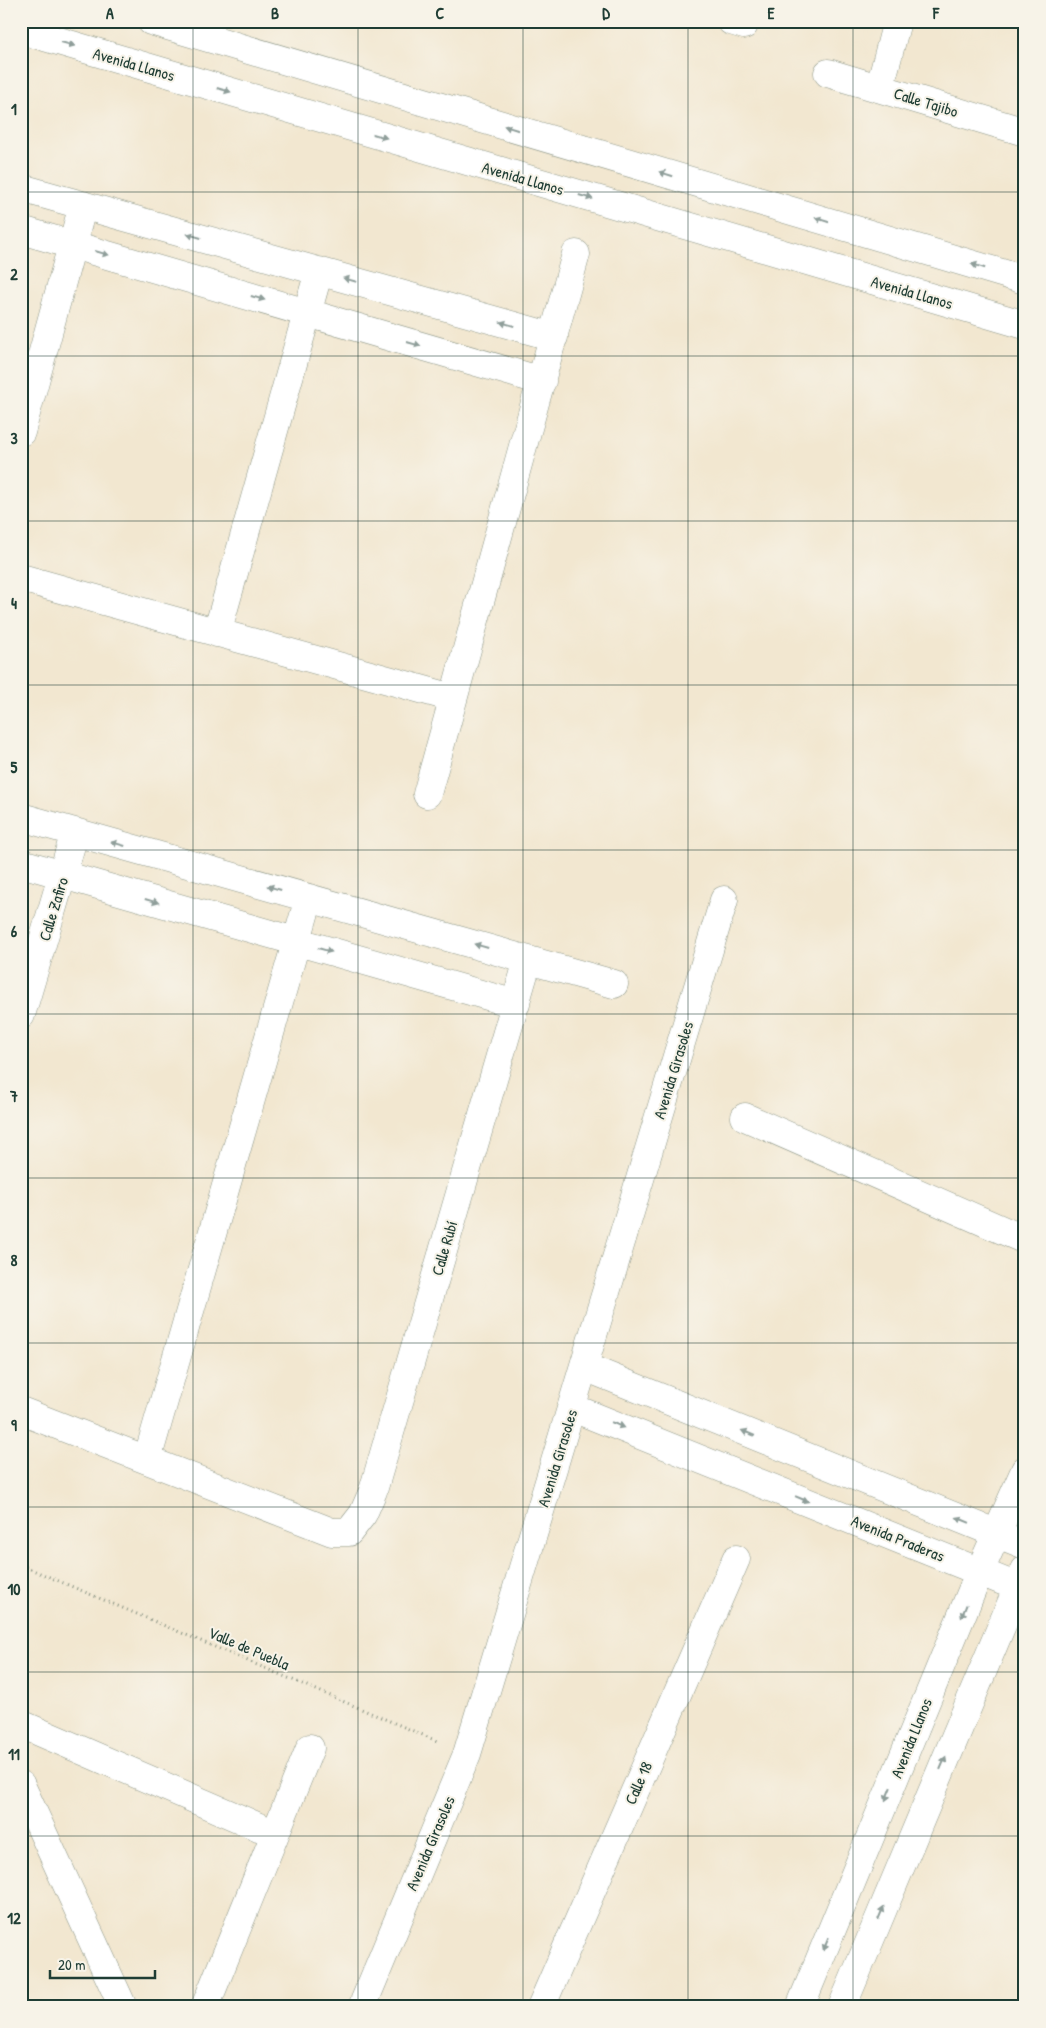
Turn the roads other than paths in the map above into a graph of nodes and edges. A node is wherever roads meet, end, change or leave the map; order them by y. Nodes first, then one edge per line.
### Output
1 (151, 21) edge
2 (897, 21) edge
3 (21, 30) edge
4 (828, 73) dead end
5 (880, 87) junction
6 (1025, 132) edge
7 (21, 188) edge
8 (83, 206) junction
9 (21, 230) edge
10 (73, 245) junction
11 (576, 254) dead end
12 (319, 271) junction
13 (1025, 280) edge
14 (307, 313) junction
15 (1025, 325) edge
16 (554, 337) junction
17 (542, 381) junction
18 (21, 432) edge
19 (21, 578) edge
20 (217, 633) junction
21 (453, 698) junction
22 (427, 794) dead end
23 (21, 817) edge
24 (75, 832) junction
25 (21, 863) edge
26 (64, 875) junction
27 (309, 898) junction
28 (724, 900) dead end
29 (296, 942) junction
30 (528, 960) junction
31 (614, 984) dead end
32 (516, 1004) junction
33 (21, 1015) edge
34 (746, 1117) dead end
35 (1025, 1240) edge
36 (585, 1367) junction
37 (573, 1408) junction
38 (21, 1411) edge
39 (786, 1448) junction
40 (147, 1460) junction
41 (1025, 1470) edge
42 (772, 1486) junction
43 (997, 1534) junction
44 (1025, 1545) edge
45 (736, 1559) dead end
46 (980, 1571) junction
47 (1022, 1582) edge
48 (21, 1724) edge
49 (310, 1748) dead end
50 (21, 1785) edge
51 (275, 1834) junction
52 (123, 2007) edge
53 (205, 2007) edge
54 (362, 2007) edge
55 (541, 2007) edge
56 (800, 2007) edge
57 (842, 2007) edge

13 -> 1 street
2 - 5 street
3 -> 15 street, Avenida Llanos
4 - 5 street, Calle Tajibo
5 - 6 street, Calle Tajibo
7 - 8 street
8 - 10 street
12 -> 8 street
9 - 10 street
10 -> 14 street
10 - 18 street
11 - 16 street
12 - 14 street
16 -> 12 street
14 -> 17 street
14 - 20 street
16 - 17 street
17 - 21 street
19 - 20 street
20 - 21 street
21 - 22 street
23 - 24 street
24 - 26 street, Calle Zafiro
27 -> 24 street
25 - 26 street
26 -> 29 street
26 - 33 street, Calle Zafiro
27 - 29 street
30 -> 27 street
28 - 36 street, Avenida Girasoles
29 -> 32 street
29 - 40 street
30 - 31 street
30 - 32 street, Calle Rubí
32 - 40 street, Calle Rubí
34 - 35 street
36 - 37 street, Avenida Girasoles
39 -> 36 street
37 -> 42 street, Avenida Praderas
37 - 54 street, Avenida Girasoles
38 - 40 street
39 - 42 street
43 -> 39 street
41 - 43 street, Avenida Llanos
42 -> 46 street, Avenida Praderas
43 - 44 street
43 - 46 street, Avenida Llanos
45 - 55 street, Calle 18
46 - 47 street, Avenida Praderas
46 -> 56 street, Avenida Llanos
57 -> 47 street
48 - 51 street
49 - 51 street
50 - 52 street
51 - 53 street

